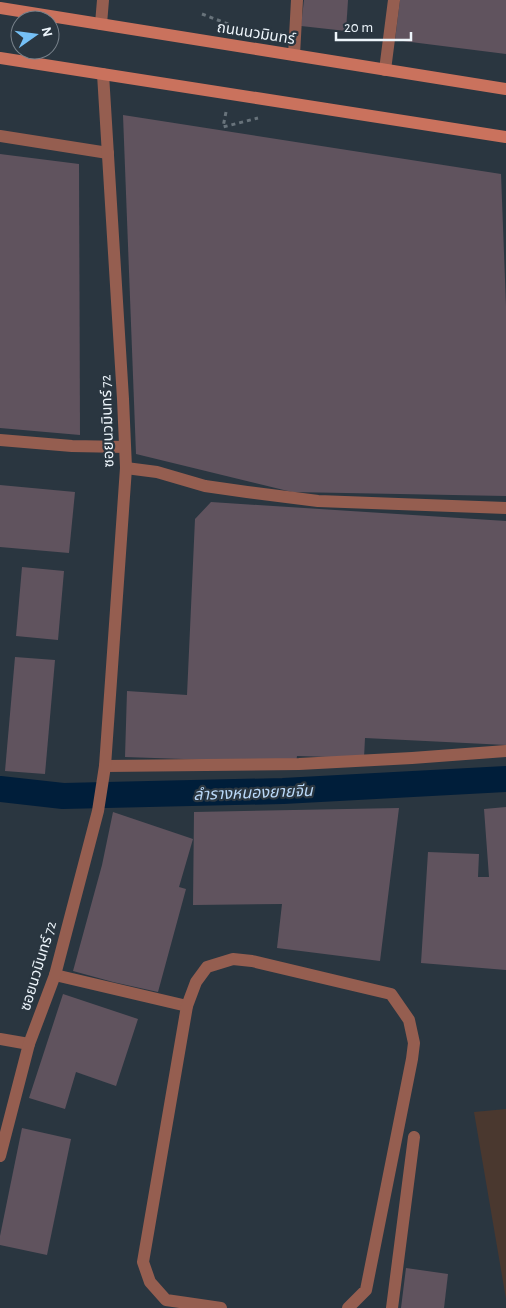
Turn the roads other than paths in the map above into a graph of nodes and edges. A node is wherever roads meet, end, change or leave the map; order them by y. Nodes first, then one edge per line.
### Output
1 (103, 0) edge
2 (297, 0) edge
3 (394, 0) edge
4 (0, 8) edge
5 (101, 24) junction
6 (294, 55) junction
7 (0, 58) edge
8 (385, 70) junction
9 (103, 74) junction
10 (506, 89) edge
11 (0, 136) edge
12 (506, 137) edge
13 (108, 153) junction
14 (0, 440) edge
15 (125, 448) junction
16 (126, 468) junction
17 (506, 508) edge
18 (506, 751) edge
19 (105, 766) junction
20 (55, 975) junction
21 (187, 1006) junction
22 (0, 1039) edge
23 (29, 1044) junction
24 (414, 1137) dead end
25 (0, 1156) edge
26 (221, 1308) edge
27 (348, 1308) edge
28 (392, 1308) edge

1 - 5 street
2 - 6 street
3 - 8 street
4 - 5 main road, ถนนนวมินทร์
5 - 6 main road, ถนนนวมินทร์
6 - 8 main road, ถนนนวมินทร์
7 - 9 main road
8 - 10 main road, ถนนนวมินทร์
9 - 12 main road
9 - 13 street, ซอยนวมินทร์ 72
11 - 13 street
13 - 15 street, ซอยนวมินทร์ 72
14 - 15 street
15 - 16 street, ซอยนวมินทร์ 72
16 - 17 street
16 - 19 street, ซอยนวมินทร์ 72
18 - 19 street
19 - 20 street, ซอยนวมินทร์ 72
20 - 21 street
20 - 23 street, ซอยนวมินทร์ 72
21 - 26 street
21 - 27 street
22 - 23 street
23 - 25 street, ซอยนวมินทร์ 72
24 - 28 street

